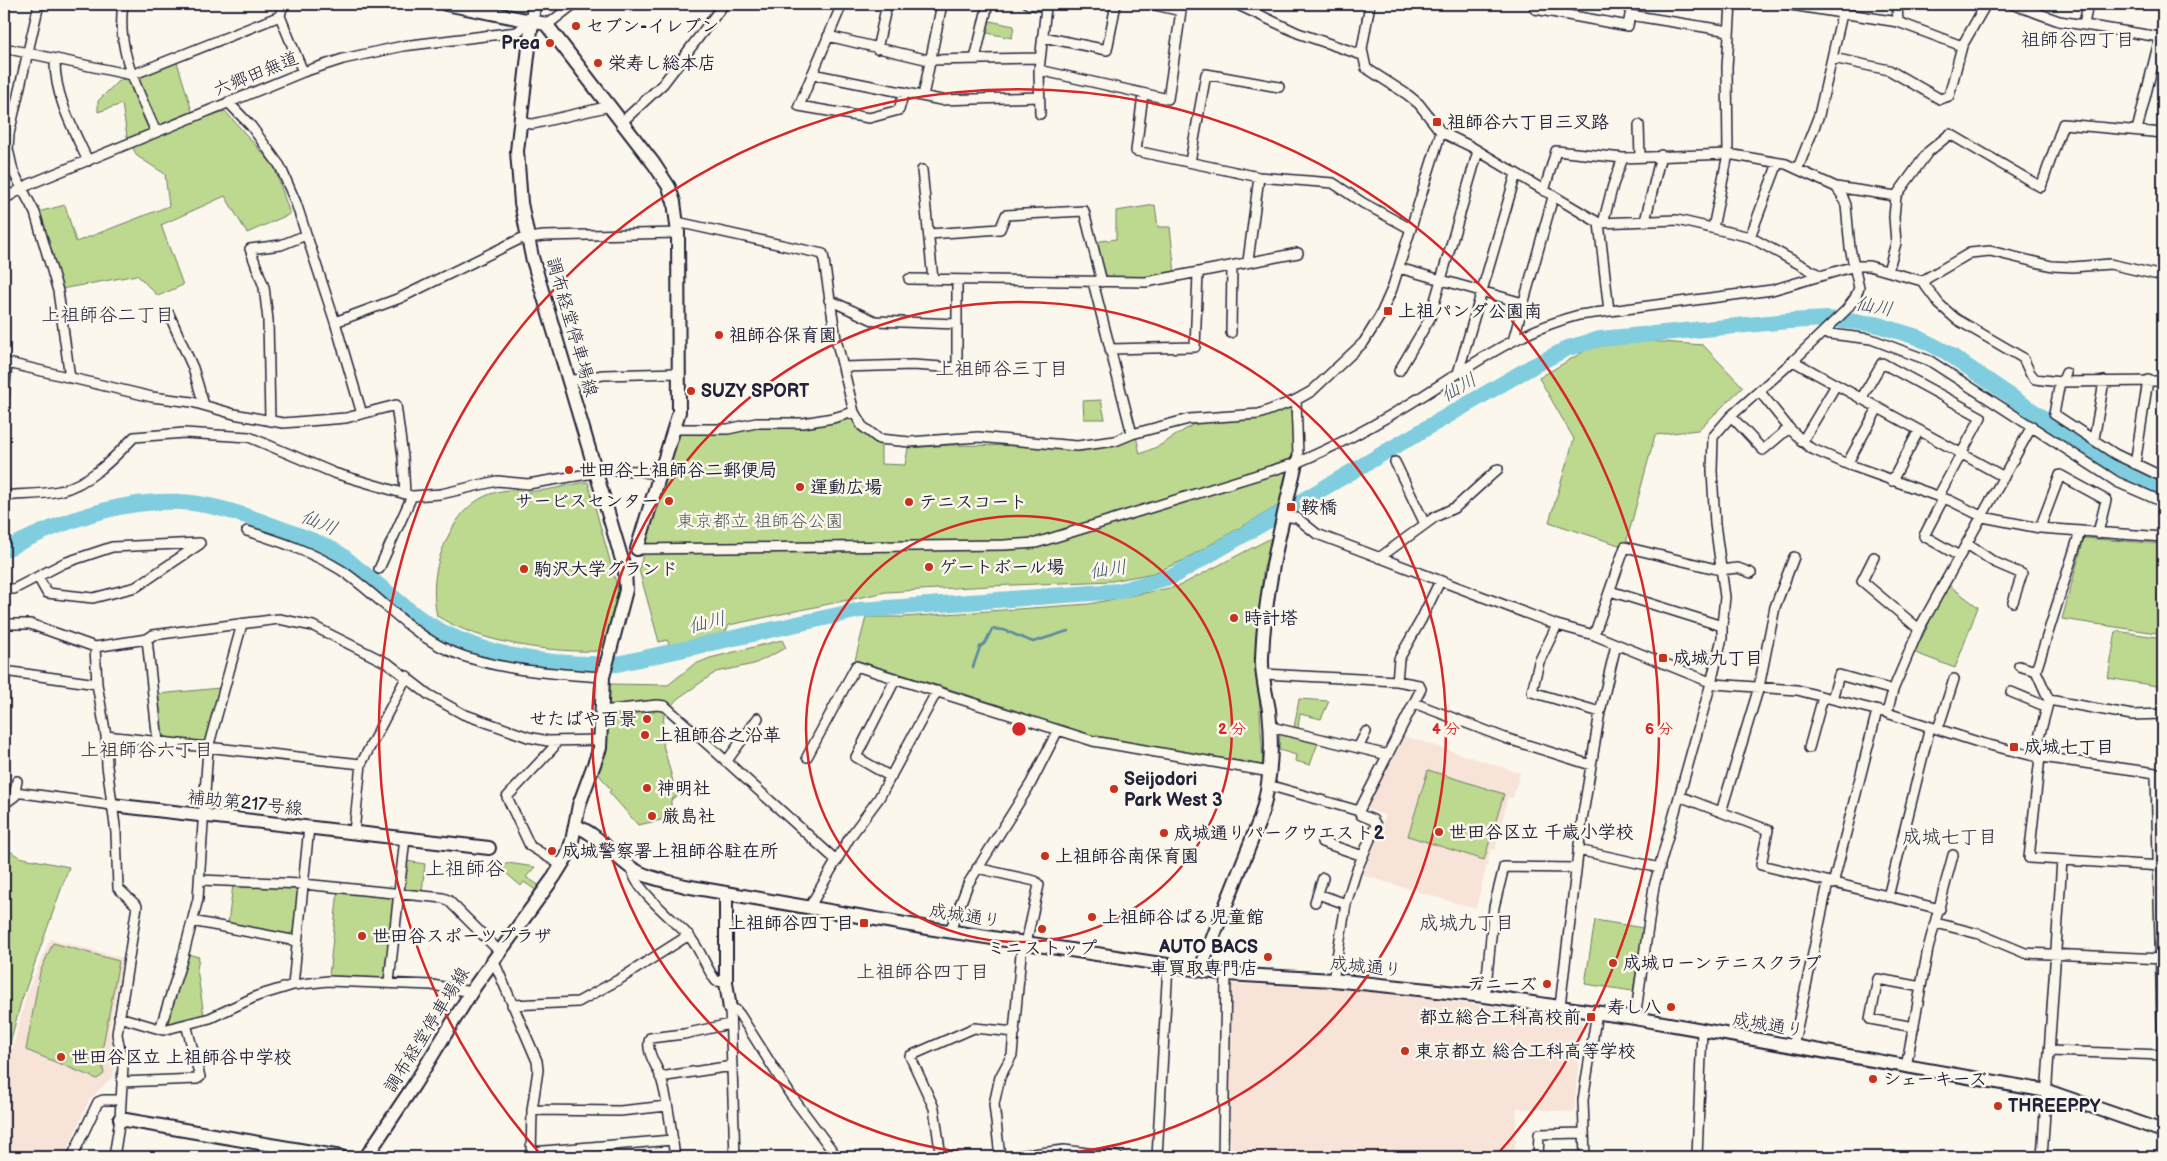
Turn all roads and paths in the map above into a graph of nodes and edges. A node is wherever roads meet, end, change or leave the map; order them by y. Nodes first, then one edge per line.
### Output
1 (39, 4) edge
2 (123, 4) edge
3 (283, 4) edge
4 (446, 4) edge
5 (534, 4) edge
6 (574, 4) edge
7 (724, 4) edge
8 (842, 4) edge
9 (887, 4) edge
10 (942, 4) edge
11 (988, 4) edge
12 (1028, 4) edge
13 (1116, 4) edge
14 (1151, 4) edge
15 (1236, 4) edge
16 (1370, 4) edge
17 (1536, 4) edge
18 (1731, 4) edge
19 (1785, 4) edge
20 (1840, 4) edge
21 (1897, 4) edge
22 (1986, 4) edge
23 (2012, 4) edge
24 (2088, 4) edge
25 (1182, 7) edge
26 (1842, 14) junction
27 (280, 16) junction
28 (532, 20) junction
29 (1898, 22) junction
30 (2084, 24) junction
31 (547, 25) junction
32 (2163, 25) edge
33 (1729, 31) junction
34 (828, 36) junction
35 (1043, 37) junction
36 (2160, 37) junction
37 (1962, 46) junction
38 (4, 48) edge
39 (877, 49) junction
40 (28, 54) junction
41 (1362, 55) junction
42 (1040, 58) junction
43 (1833, 58) junction
44 (54, 59) junction
45 (975, 59) junction
46 (929, 60) junction
47 (1039, 70) junction
48 (303, 72) junction
49 (812, 74) junction
50 (132, 75) junction
51 (1279, 87) dead end
52 (904, 92) junction
53 (1143, 94) junction
54 (923, 96) junction
55 (1039, 97) junction
56 (228, 102) junction
57 (610, 106) junction
58 (1040, 114) dead end
59 (622, 122) junction
60 (520, 123) junction
61 (1639, 125) dead end
62 (2137, 130) junction
63 (156, 132) junction
64 (1441, 132) junction
65 (2163, 133) edge
66 (1478, 151) junction
67 (1728, 154) junction
68 (1661, 155) junction
69 (1640, 157) junction
70 (1623, 158) junction
71 (88, 161) junction
72 (1190, 162) junction
73 (1778, 163) junction
74 (1798, 168) junction
75 (922, 170) dead end
76 (1516, 174) junction
77 (1259, 177) junction
78 (1836, 187) junction
79 (22, 188) junction
80 (1544, 191) junction
81 (1553, 196) junction
82 (1896, 196) junction
83 (4, 199) edge
84 (1645, 221) junction
85 (1601, 223) junction
86 (677, 228) junction
87 (1713, 228) junction
88 (1411, 229) junction
89 (928, 234) junction
90 (306, 235) junction
91 (528, 237) junction
92 (1750, 237) junction
93 (1298, 253) dead end
94 (1248, 262) junction
95 (1232, 266) junction
96 (1855, 266) junction
97 (1399, 268) junction
98 (1888, 271) junction
99 (1198, 274) junction
100 (1821, 276) junction
101 (2163, 276) edge
102 (909, 279) dead end
103 (1441, 279) junction
104 (933, 280) junction
105 (958, 280) junction
106 (1922, 281) junction
107 (1092, 282) junction
108 (1102, 282) junction
109 (1483, 291) junction
110 (829, 300) junction
111 (1523, 303) junction
112 (1609, 311) junction
113 (169, 314) dead end
114 (335, 322) junction
115 (957, 324) junction
116 (1824, 331) junction
117 (1231, 333) dead end
118 (1513, 341) junction
119 (1110, 349) junction
120 (1793, 361) junction
121 (6, 363) edge
122 (843, 368) junction
123 (1399, 372) dead end
124 (678, 373) junction
125 (1458, 373) junction
126 (2066, 373) dead end
127 (70, 378) junction
128 (2148, 380) junction
129 (569, 381) junction
130 (2104, 381) junction
131 (2163, 381) edge
132 (2060, 382) junction
133 (1836, 384) junction
134 (1760, 392) junction
135 (4, 397) edge
136 (1862, 399) junction
137 (1296, 400) junction
138 (204, 405) junction
139 (1878, 408) junction
140 (854, 412) junction
141 (362, 414) junction
142 (1731, 416) junction
143 (270, 421) junction
144 (2032, 426) junction
145 (1790, 428) junction
146 (675, 429) junction
147 (1919, 430) junction
148 (1132, 434) junction
149 (2094, 439) junction
150 (1802, 442) junction
151 (1961, 454) junction
152 (1395, 462) dead end
153 (1296, 463) junction
154 (1847, 464) junction
155 (2135, 464) junction
156 (1498, 469) dead end
157 (596, 473) junction
158 (658, 475) junction
159 (2163, 476) edge
160 (2004, 477) junction
161 (1892, 481) junction
162 (408, 495) junction
163 (4, 496) edge
164 (1940, 498) junction
165 (2163, 502) edge
166 (1982, 517) junction
167 (1298, 519) junction
168 (1282, 524) junction
169 (1425, 524) junction
170 (2040, 528) junction
171 (247, 530) dead end
172 (2080, 532) junction
173 (2098, 533) junction
174 (2163, 538) edge
175 (1967, 544) junction
176 (637, 549) joint
177 (1874, 556) dead end
178 (1960, 556) junction
179 (1794, 557) dead end
180 (1378, 558) junction
181 (379, 569) dead end
182 (1720, 570) junction
183 (1751, 573) dead end
184 (38, 577) junction
185 (1440, 581) junction
186 (4, 589) edge
187 (1610, 591) junction
188 (2013, 602) dead end
189 (4, 624) edge
190 (242, 624) junction
191 (1557, 625) junction
192 (1722, 626) junction
193 (1919, 630) junction
194 (1594, 635) junction
195 (147, 639) junction
196 (1616, 645) junction
197 (95, 647) junction
198 (2019, 666) dead end
199 (4, 671) edge
200 (2036, 671) junction
201 (1263, 674) junction
202 (603, 675) junction
203 (407, 676) junction
204 (896, 678) junction
205 (1954, 679) dead end
206 (1397, 681) junction
207 (1711, 683) junction
208 (97, 684) junction
209 (1758, 687) junction
210 (1894, 690) junction
211 (936, 691) junction
212 (2011, 692) dead end
213 (1827, 698) junction
214 (2048, 703) junction
215 (1414, 704) junction
216 (602, 711) junction
217 (1877, 711) junction
218 (1600, 712) junction
219 (1887, 713) junction
220 (2163, 714) edge
221 (758, 718) dead end
222 (1271, 727) junction
223 (1934, 728) junction
224 (1058, 730) junction
225 (1366, 732) dead end
226 (106, 736) junction
227 (601, 740) junction
228 (158, 742) junction
229 (556, 742) junction
230 (208, 748) junction
231 (1358, 748) junction
232 (1809, 748) dead end
233 (1388, 755) junction
234 (2037, 756) junction
235 (807, 757) dead end
236 (726, 762) junction
237 (361, 764) junction
238 (1591, 765) junction
239 (1270, 772) junction
240 (2159, 774) edge
241 (891, 777) junction
242 (17, 781) dead end
243 (1268, 785) junction
244 (15, 792) junction
245 (1679, 796) junction
246 (4, 800) edge
247 (112, 805) junction
248 (1359, 810) junction
249 (1721, 812) junction
250 (203, 815) junction
251 (575, 826) junction
252 (309, 827) junction
253 (354, 832) junction
254 (405, 838) junction
255 (1322, 842) dead end
256 (489, 848) dead end
257 (1578, 850) junction
258 (1953, 855) dead end
259 (1363, 856) junction
260 (2062, 860) junction
261 (837, 862) junction
262 (561, 865) junction
263 (2161, 866) edge
264 (632, 868) junction
265 (977, 868) junction
266 (1576, 868) junction
267 (1660, 868) junction
268 (1323, 878) dead end
269 (200, 880) junction
270 (1830, 883) junction
271 (303, 884) junction
272 (398, 893) junction
273 (726, 894) junction
274 (1888, 897) junction
275 (1346, 904) junction
276 (809, 908) junction
277 (1940, 909) junction
278 (192, 921) junction
279 (1936, 923) junction
280 (950, 931) junction
281 (688, 936) junction
282 (296, 941) junction
283 (1024, 943) junction
284 (2056, 954) junction
285 (496, 955) junction
286 (2162, 959) edge
287 (1168, 965) junction
288 (1200, 970) junction
289 (1226, 974) junction
290 (1333, 980) junction
291 (389, 982) junction
292 (726, 982) junction
293 (293, 985) junction
294 (1921, 987) junction
295 (471, 992) junction
296 (1485, 996) junction
297 (512, 1005) junction
298 (1560, 1006) junction
299 (730, 1009) junction
300 (1597, 1012) junction
301 (120, 1017) junction
302 (1635, 1018) junction
303 (186, 1024) junction
304 (730, 1024) junction
305 (1914, 1027) junction
306 (160, 1029) junction
307 (1702, 1030) junction
308 (1015, 1032) junction
309 (1793, 1047) junction
310 (2050, 1051) junction
311 (2163, 1055) edge
312 (2163, 1062) edge
313 (732, 1066) junction
314 (1906, 1067) junction
315 (660, 1077) junction
316 (122, 1082) junction
317 (2047, 1091) junction
318 (121, 1100) junction
319 (667, 1106) junction
320 (532, 1110) junction
321 (120, 1119) junction
322 (2163, 1131) edge
323 (1583, 1133) junction
324 (672, 1140) junction
325 (299, 1154) edge
326 (531, 1155) edge
327 (72, 1157) edge
328 (114, 1157) edge
329 (341, 1157) edge
330 (366, 1157) edge
331 (675, 1157) edge
332 (734, 1157) edge
333 (837, 1157) edge
334 (902, 1157) edge
335 (941, 1157) edge
336 (1000, 1157) edge
337 (1008, 1157) edge
338 (1118, 1157) edge
339 (1157, 1157) edge
340 (1223, 1157) edge
341 (1538, 1157) edge
342 (1585, 1157) edge
343 (1697, 1157) edge
344 (2042, 1157) edge

1 - 40 street
2 - 50 street
3 - 27 street
4 - 28 street
5 - 28 street, 調布経堂停車場線
6 - 31 street
7 - 59 street
8 - 34 street
9 - 39 street
10 - 46 street
11 - 45 street
12 - 35 street
13 - 35 street
14 - 25 street
15 - 41 street
16 - 41 street
17 - 33 street
18 - 33 street
19 - 26 street
20 - 26 street
21 - 29 street
22 - 37 street
23 - 30 street
24 - 30 street
25 - 53 street
26 - 29 street
26 - 43 street
27 - 48 street
27 - 50 street
28 - 31 street
28 - 48 street, 六郷田無道
28 - 60 street, 調布経堂停車場線
29 - 37 street
30 - 36 street
31 - 57 street
32 - 36 street
33 - 67 street
34 - 39 street
34 - 49 street
35 - 42 street
36 - 62 street
37 - 43 street
38 - 40 street
39 - 46 street
40 - 44 street
40 - 79 street
41 - 64 street
42 - 45 street
42 - 47 street
43 - 74 street
44 - 50 street
44 - 71 street
45 - 46 street
46 - 54 street
47 - 53 street
47 - 55 street
48 - 56 street, 六郷田無道
49 - 52 street
49 - 52 street
50 - 63 street
51 - 72 street
52 - 54 street
53 - 72 street
54 - 55 street
55 - 58 street
56 - 63 street, 六郷田無道
56 - 90 street
57 - 59 street
57 - 60 street
59 - 86 street
60 - 91 street, 調布経堂停車場線
61 - 69 street
62 - 65 street
62 - 82 street
63 - 71 street, 六郷田無道
64 - 66 street
64 - 88 street
66 - 76 street
66 - 103 street
67 - 68 street
67 - 73 street
67 - 87 street
68 - 69 street
68 - 84 street
69 - 70 street
70 - 80 street
70 - 85 street
71 - 79 street, 六郷田無道
72 - 77 street
73 - 74 street
73 - 92 street
74 - 78 street
75 - 89 street
76 - 80 street
76 - 109 street
77 - 88 street
77 - 94 street
78 - 82 street
78 - 96 street
79 - 83 street, 六郷田無道
79 - 127 street
80 - 81 street
81 - 85 street
81 - 111 street
82 - 98 street
84 - 85 street
84 - 87 street
85 - 112 street
86 - 91 street
86 - 110 street
86 - 124 street
87 - 92 street
88 - 97 street
89 - 104 street
89 - 108 street
90 - 114 street
90 - 143 street
91 - 114 street
91 - 129 street, 調布経堂停車場線
92 - 100 street
93 - 94 street
94 - 95 street
95 - 99 street
95 - 117 street
96 - 98 street
96 - 100 street
96 - 116 street
97 - 103 street
97 - 137 street
98 - 106 street
99 - 108 street
99 - 119 street
100 - 112 street
101 - 106 street
102 - 104 street
103 - 109 street
103 - 123 street
104 - 105 street
105 - 107 street
105 - 115 street
106 - 132 street
107 - 108 street
107 - 119 street
109 - 111 street
109 - 125 street
110 - 115 street
110 - 122 street
111 - 118 street
112 - 118 street
113 - 138 street
114 - 141 street
115 - 122 street
116 - 120 street
116 - 144 street
118 - 125 street
119 - 148 street
120 - 133 street
120 - 134 street
121 - 127 street
121 - 135 street
122 - 140 street
124 - 129 street
124 - 146 street
125 - 153 street
126 - 132 street
127 - 138 street
128 - 130 street
128 - 131 street
128 - 155 street
129 - 157 street, 調布経堂停車場線
130 - 132 street
130 - 149 street
132 - 149 street
133 - 136 street
133 - 150 street
134 - 142 street
134 - 145 street
136 - 139 street
136 - 151 street
137 - 148 street
137 - 153 street
138 - 143 street
139 - 147 street
139 - 154 street
140 - 146 street
140 - 148 street
141 - 143 street
141 - 162 street
142 - 145 street
142 - 182 street
144 - 160 street
144 - 165 street
145 - 150 street
146 - 158 street
147 - 151 street
147 - 161 street
149 - 155 street
150 - 154 street
151 - 160 street
151 - 164 street
152 - 169 street
153 - 168 street
153 - 176 street
154 - 161 street
155 - 159 street
156 - 169 street
157 - 158 street
157 - 162 street
157 - 202 street, 調布経堂停車場線
158 - 176 street
160 - 166 street
161 - 164 street
162 - 163 street
162 - 181 street
164 - 166 street
164 - 178 street
166 - 170 street
166 - 175 street
167 - 168 street
167 - 168 street
167 - 180 street
168 - 201 street
169 - 180 street
170 - 172 street
170 - 173 street
171 - 202 street
172 - 173 street
172 - 200 street
173 - 174 street
175 - 178 street
175 - 188 street
177 - 193 street
178 - 193 street
179 - 209 street
180 - 185 street
182 - 183 street
182 - 187 street
182 - 192 street
184 - 184 street
184 - 186 street
185 - 191 street
185 - 206 street
187 - 192 street
187 - 194 street
189 - 197 street
190 - 195 street
190 - 203 street
190 - 230 street
191 - 194 street
191 - 218 street
192 - 207 street
193 - 210 street
194 - 196 street
195 - 197 street
195 - 228 street
196 - 207 street
196 - 218 street
197 - 208 street
198 - 200 street
199 - 208 street
200 - 214 street
201 - 206 street
201 - 222 street
202 - 216 street, 調布経堂停車場線
203 - 229 street
203 - 237 street
204 - 211 street
204 - 235 street
204 - 241 street
205 - 223 street
206 - 215 street
207 - 209 street
207 - 245 street
208 - 226 street
209 - 213 street
209 - 249 street
210 - 213 street
210 - 219 street
211 - 224 street
211 - 241 street
212 - 214 street
213 - 217 street
213 - 232 street
214 - 220 street
214 - 234 street
215 - 233 street
215 - 238 street
216 - 227 street, 調布経堂停車場線
216 - 236 street
217 - 219 street
217 - 270 street
218 - 238 street
219 - 223 street
221 - 236 street
222 - 231 street
222 - 239 street
223 - 234 street
223 - 274 street
224 - 239 street
224 - 265 street
225 - 231 street
226 - 228 street
226 - 247 street
227 - 229 street
227 - 251 street, 調布経堂停車場線
228 - 230 street
229 - 262 street
230 - 237 street
230 - 250 street
231 - 233 street
233 - 248 street
234 - 240 street
234 - 260 street
236 - 261 street
237 - 253 street
238 - 257 street
239 - 243 street
240 - 263 street
241 - 261 street
242 - 244 street
243 - 248 street
243 - 288 street
244 - 246 street
244 - 247 street, 補助第217号線
245 - 249 street
245 - 267 street
247 - 250 street, 補助第217号線
247 - 301 street
248 - 259 street
249 - 270 street
250 - 252 street, 補助第217号線
250 - 269 street
251 - 262 street, 調布経堂停車場線
251 - 264 street, 成城通り
252 - 253 street, 補助第217号線
252 - 271 street
253 - 254 street, 補助第217号線
254 - 256 street, 補助第217号線
254 - 272 street
255 - 259 street
257 - 266 street
257 - 267 street
258 - 277 street
259 - 275 street
260 - 263 street
260 - 284 street
261 - 276 street
262 - 285 street, 調布経堂停車場線
263 - 286 street
264 - 273 street, 成城通り
264 - 281 street
265 - 280 street
265 - 283 street
266 - 296 street
266 - 298 street
267 - 302 street
268 - 275 street
269 - 271 street
269 - 278 street
270 - 274 street
270 - 309 street
271 - 272 street
271 - 282 street
272 - 285 street
272 - 291 street
273 - 276 street, 成城通り
273 - 292 street
274 - 277 street
275 - 290 street
276 - 280 street, 成城通り
277 - 279 street
278 - 282 street
278 - 306 street
279 - 284 street
279 - 294 street
280 - 283 street, 成城通り
281 - 292 street
281 - 297 street
282 - 293 street
283 - 287 street, 成城通り
283 - 308 street
284 - 286 street
284 - 310 street
285 - 295 street, 調布経堂停車場線
285 - 297 street
286 - 311 street
287 - 288 street, 成城通り
287 - 339 street
288 - 289 street, 成城通り
289 - 290 street, 成城通り
289 - 340 street
290 - 296 street, 成城通り
291 - 293 street
291 - 295 street
292 - 299 street
293 - 303 street
294 - 305 street
294 - 305 street
295 - 330 street, 調布経堂停車場線
296 - 298 street, 成城通り
297 - 320 street
298 - 300 street, 成城通り
299 - 304 street
299 - 333 street
300 - 302 street, 成城通り
300 - 323 street
301 - 306 street
301 - 316 street
302 - 307 street, 成城通り
303 - 306 street
303 - 316 street
304 - 313 street
304 - 315 street
305 - 314 street
307 - 309 street, 成城通り
307 - 343 street
308 - 335 street
308 - 336 street
309 - 314 street, 成城通り
310 - 311 street
310 - 317 street
311 - 312 street
313 - 315 street
313 - 332 street
314 - 317 street, 成城通り
315 - 319 street
316 - 318 street
317 - 322 street, 成城通り
317 - 344 street
318 - 321 street
318 - 327 street
319 - 320 street
319 - 324 street
320 - 326 street
321 - 325 street
321 - 328 street
323 - 341 street
323 - 342 street
324 - 326 street
324 - 331 street
325 - 329 street
334 - 335 street
337 - 338 street

